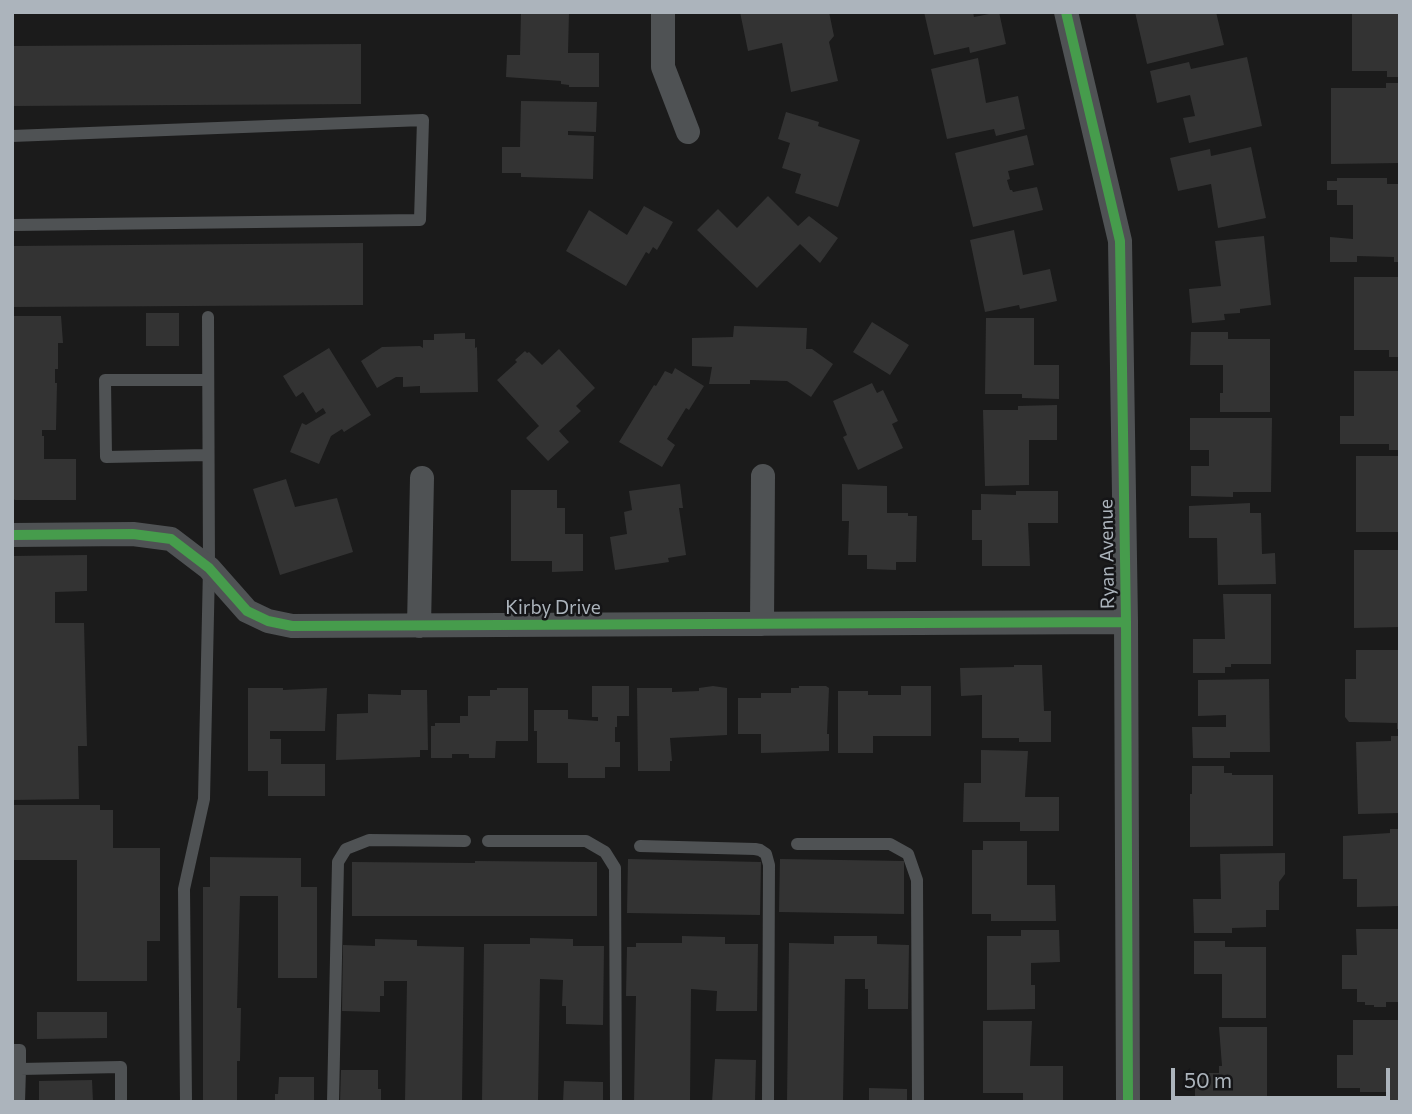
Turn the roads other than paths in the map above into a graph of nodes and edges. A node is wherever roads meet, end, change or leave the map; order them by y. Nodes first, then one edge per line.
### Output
1 (663, 12) edge
2 (1066, 12) edge
3 (688, 132) dead end
4 (12, 136) edge
5 (12, 225) edge
6 (208, 317) dead end
7 (208, 380) junction
8 (208, 455) junction
9 (763, 476) dead end
10 (422, 478) dead end
11 (12, 535) edge
12 (209, 568) junction
13 (1126, 622) junction
14 (762, 624) junction
15 (419, 626) junction
16 (465, 841) dead end
17 (488, 841) dead end
18 (797, 844) dead end
19 (640, 846) dead end
20 (12, 1050) edge
21 (20, 1069) junction
22 (19, 1102) edge
23 (121, 1102) edge
24 (186, 1102) edge
25 (333, 1102) edge
26 (617, 1102) edge
27 (768, 1102) edge
28 (918, 1102) edge
29 (1128, 1102) edge

1 - 3 street
2 - 13 street, Ryan Avenue
4 - 5 lane
6 - 7 lane
7 - 8 lane
7 - 8 lane
8 - 12 lane
9 - 14 street
10 - 15 street
11 - 12 street, Kirby Drive
12 - 15 street, Kirby Drive
12 - 24 lane
13 - 14 street, Kirby Drive
13 - 29 street, Ryan Avenue
14 - 15 street, Kirby Drive
16 - 25 lane
17 - 26 lane
18 - 28 lane
19 - 27 lane
20 - 21 lane
21 - 22 lane
21 - 23 lane

